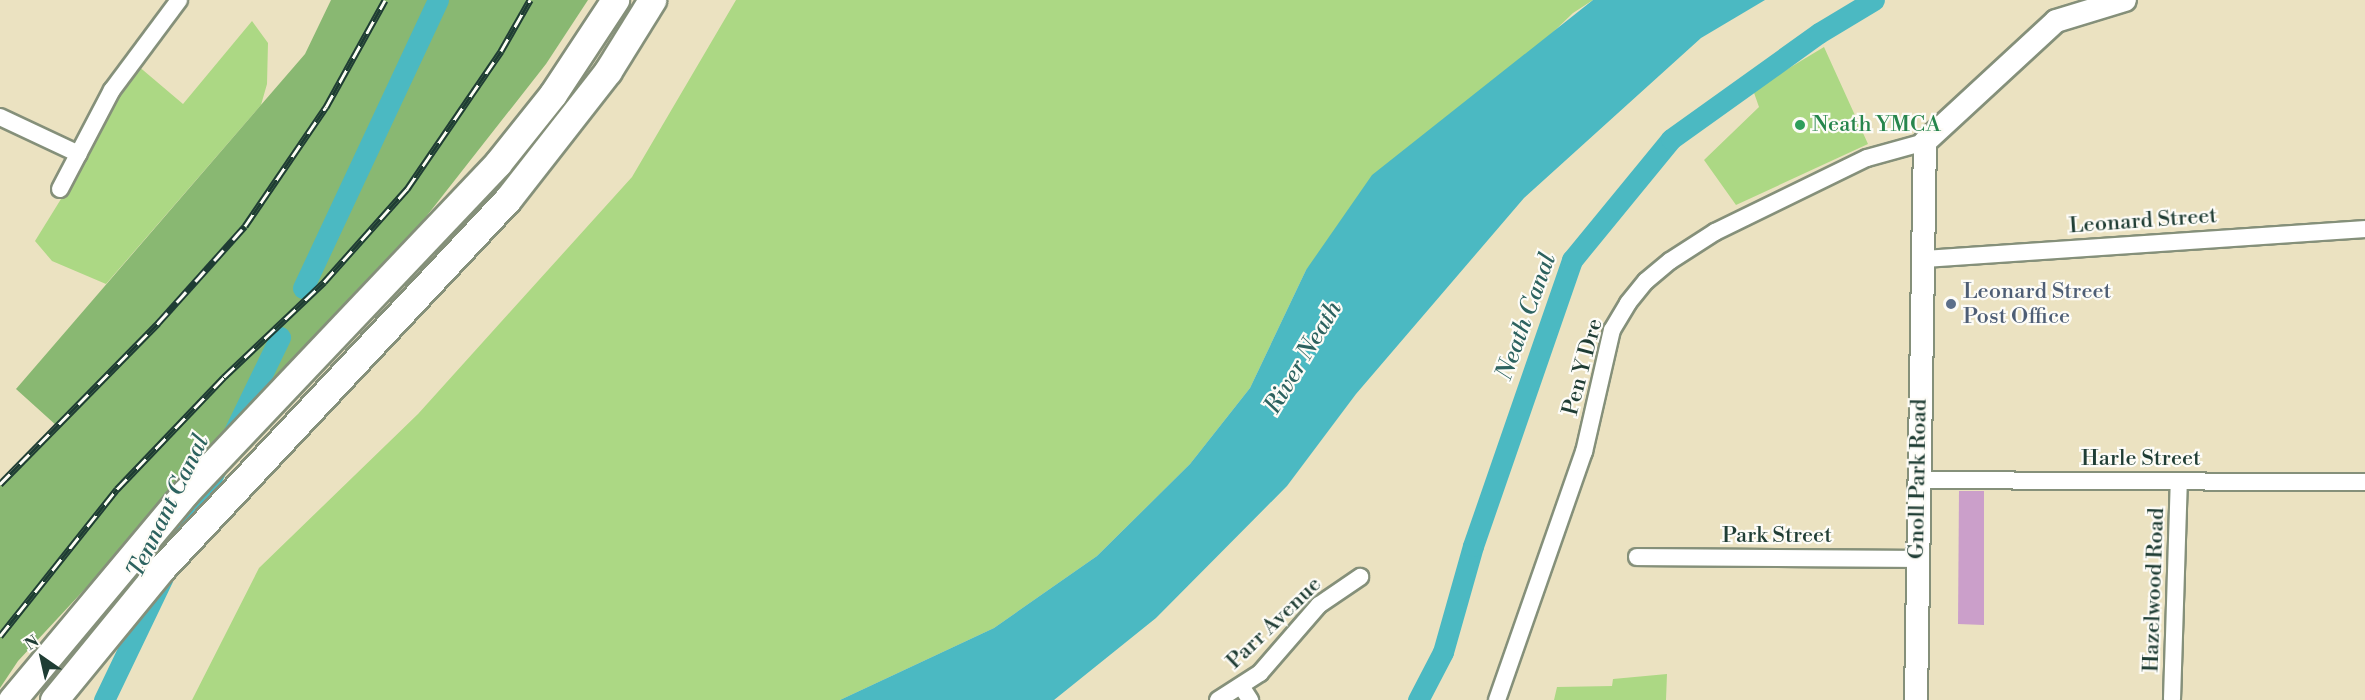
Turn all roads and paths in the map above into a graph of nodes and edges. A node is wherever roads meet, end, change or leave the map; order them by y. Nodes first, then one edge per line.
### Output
1 (179, 0) edge
2 (615, 0) edge
3 (652, 0) edge
4 (2125, 0) edge
5 (0, 117) edge
6 (1925, 142) junction
7 (79, 154) junction
8 (60, 189) dead end
9 (2365, 229) edge
10 (1925, 259) junction
11 (1917, 480) junction
12 (2179, 482) junction
13 (2365, 482) edge
14 (1637, 557) dead end
15 (1917, 559) junction
16 (1360, 577) dead end
17 (1245, 693) edge
18 (2172, 699) edge
19 (12, 700) edge
20 (54, 700) edge
21 (1218, 700) edge
22 (1497, 700) edge
23 (1916, 700) edge

1 - 7 street
2 - 19 highway
3 - 20 highway
4 - 6 main road
5 - 7 street
6 - 10 main road, Gnoll Park Road
6 - 22 street, Pen Y Dre
7 - 8 street
9 - 10 street, Leonard Street
10 - 11 main road, Gnoll Park Road
11 - 12 street, Harle Street
11 - 15 main road, Gnoll Park Road
12 - 13 street, Harle Street
12 - 18 street, Hazelwood Road
14 - 15 street, Park Street
15 - 23 main road, Gnoll Park Road
16 - 17 street, Parr Avenue
17 - 21 street, Parr Avenue

